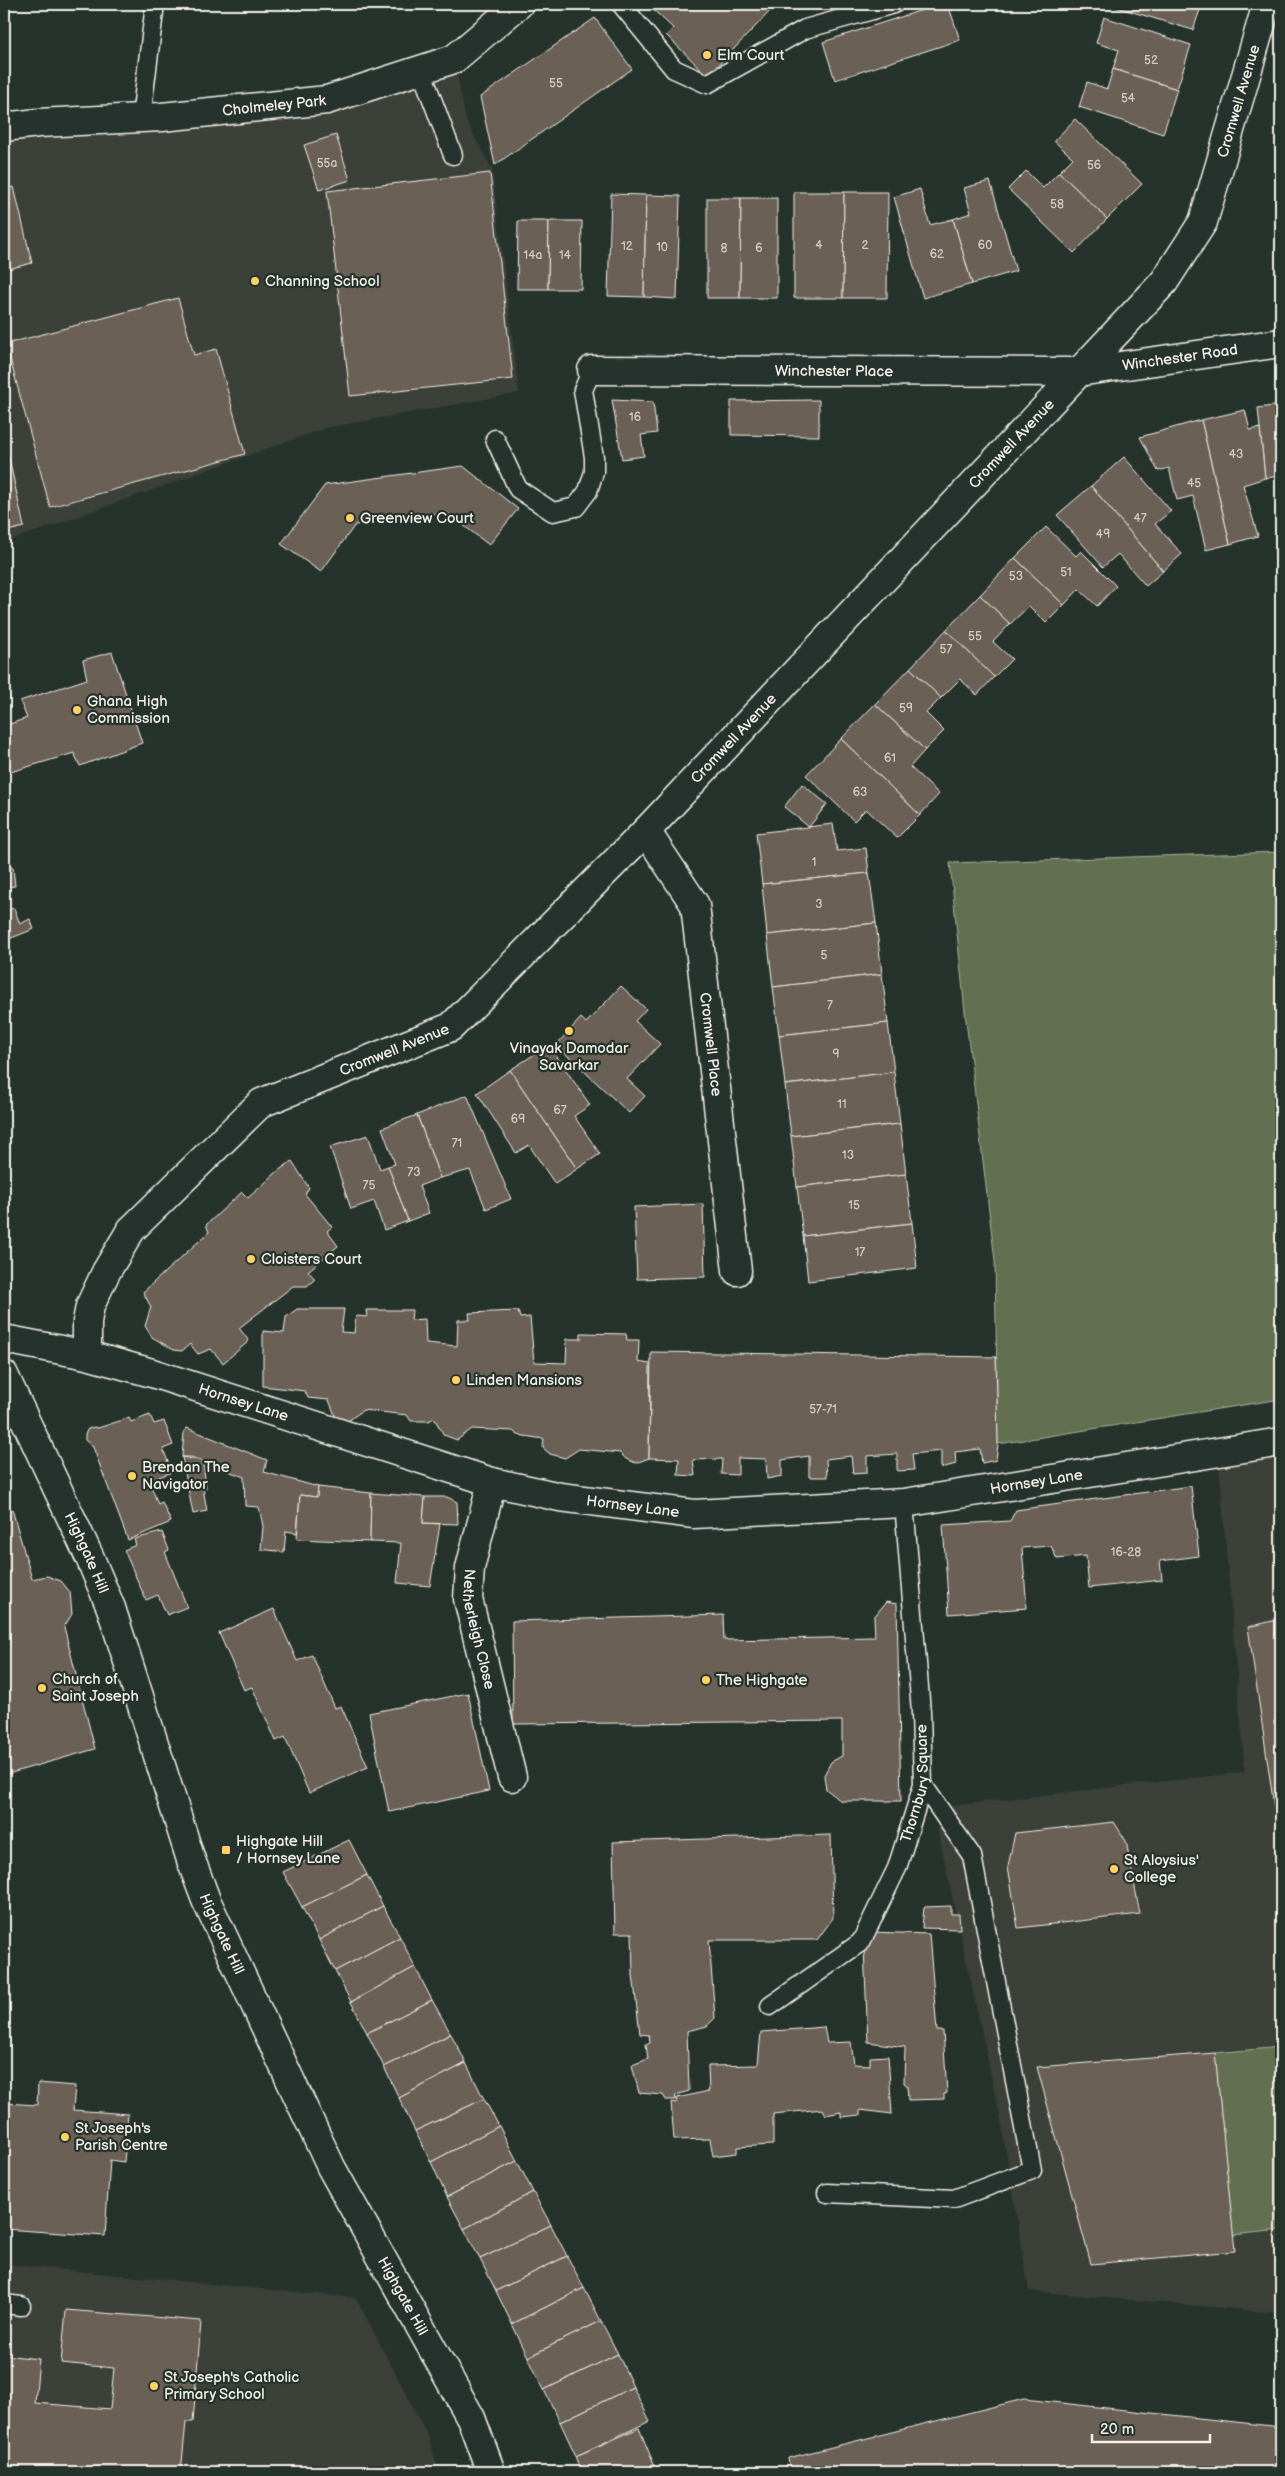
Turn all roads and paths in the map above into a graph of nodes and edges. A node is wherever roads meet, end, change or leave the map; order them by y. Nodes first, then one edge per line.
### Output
1 (154, 4) edge
2 (519, 4) edge
3 (621, 4) edge
4 (894, 4) edge
5 (1267, 4) edge
6 (421, 70) junction
7 (141, 118) junction
8 (4, 127) edge
9 (454, 155) dead end
10 (1281, 342) edge
11 (592, 370) joint
12 (1078, 372) junction
13 (495, 439) dead end
14 (646, 831) junction
15 (737, 1271) dead end
16 (4, 1339) edge
17 (87, 1356) junction
18 (4, 1375) edge
19 (1281, 1442) edge
20 (492, 1482) junction
21 (904, 1503) junction
22 (512, 1777) dead end
23 (923, 1785) junction
24 (770, 2006) dead end
25 (827, 2194) dead end
26 (490, 2472) edge

1 - 7 lane
2 - 6 street, Cholmeley Park
3 - 4 lane
5 - 12 street, Cromwell Avenue
6 - 7 street, Cholmeley Park
6 - 9 lane
7 - 8 street, Cholmeley Park
10 - 12 street, Winchester Road
11 - 12 street, Winchester Place
11 - 13 lane
12 - 14 street, Cromwell Avenue
14 - 15 street, Cromwell Place
14 - 17 street, Cromwell Avenue
16 - 17 street, Hornsey Lane
17 - 20 street, Hornsey Lane
18 - 26 street, Highgate Hill
19 - 21 street, Hornsey Lane
20 - 21 street, Hornsey Lane
20 - 22 street, Netherleigh Close
21 - 23 lane, Thornbury Square
23 - 24 lane, Thornbury Square
23 - 25 lane

